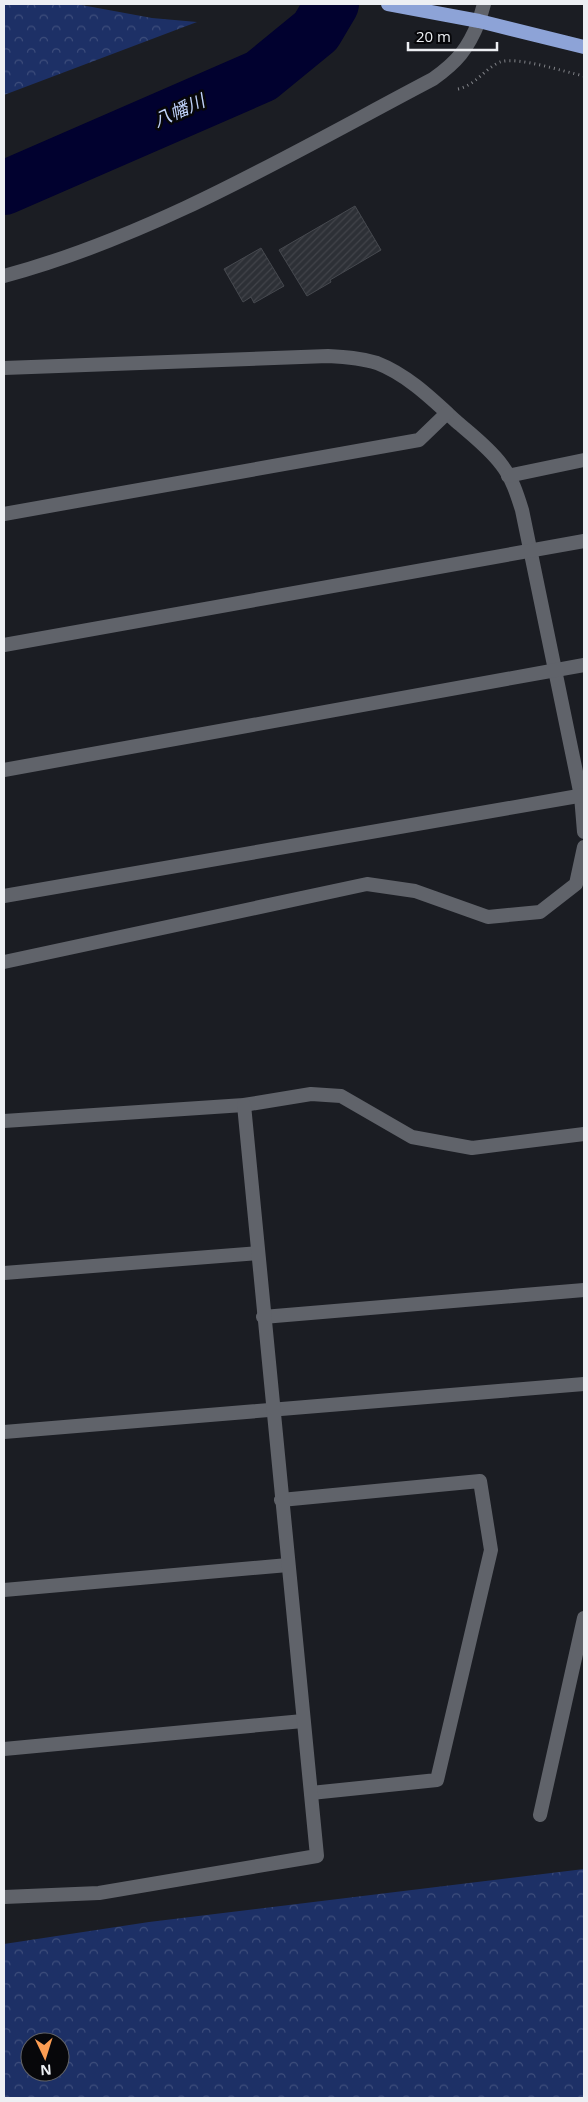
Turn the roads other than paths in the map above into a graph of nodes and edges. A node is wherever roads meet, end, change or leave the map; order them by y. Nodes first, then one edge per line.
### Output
1 (388, 4) edge
2 (484, 4) edge
3 (479, 21) junction
4 (584, 47) edge
5 (4, 276) edge
6 (4, 368) edge
7 (447, 413) junction
8 (584, 460) edge
9 (508, 476) junction
10 (4, 514) edge
11 (584, 541) edge
12 (530, 551) junction
13 (4, 645) edge
14 (584, 666) edge
15 (555, 671) junction
16 (4, 770) edge
17 (583, 796) edge
18 (584, 832) edge
19 (584, 847) edge
20 (580, 887) edge
21 (4, 896) edge
22 (4, 962) edge
23 (244, 1105) junction
24 (4, 1121) edge
25 (584, 1134) edge
26 (258, 1253) junction
27 (4, 1273) edge
28 (584, 1290) edge
29 (263, 1317) junction
30 (584, 1384) edge
31 (272, 1410) junction
32 (4, 1432) edge
33 (281, 1500) junction
34 (288, 1565) junction
35 (4, 1590) edge
36 (584, 1618) edge
37 (303, 1721) junction
38 (4, 1749) edge
39 (311, 1792) junction
40 (540, 1815) dead end
41 (4, 1897) edge

1 - 3 highway
2 - 3 street
3 - 4 highway
3 - 5 street
6 - 7 street
7 - 9 street
7 - 10 street
8 - 9 street
9 - 12 street
11 - 12 street
12 - 13 street
12 - 15 street
14 - 15 street
15 - 16 street
15 - 17 street
17 - 18 street
17 - 21 street
19 - 20 street
20 - 22 street
23 - 24 street
23 - 25 street
23 - 26 street
26 - 27 street
26 - 29 street
28 - 29 street
29 - 31 street
30 - 31 street
31 - 32 street
31 - 33 street
33 - 34 street
33 - 39 street
34 - 35 street
34 - 37 street
36 - 40 street
37 - 38 street
37 - 39 street
39 - 41 street

